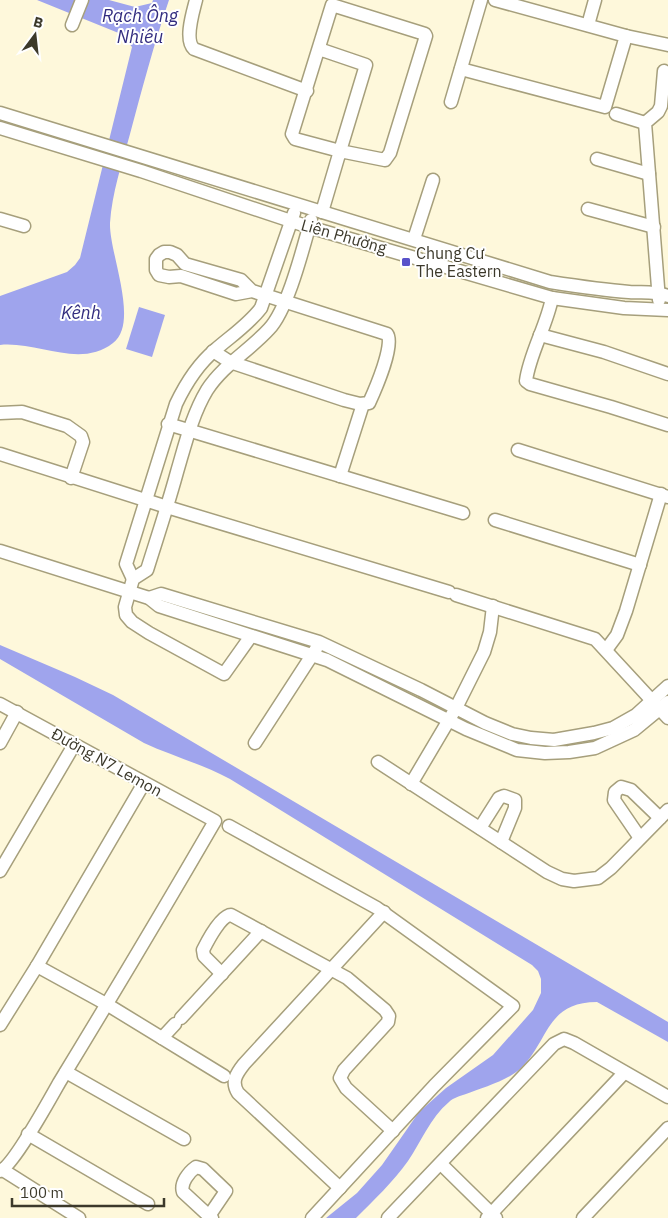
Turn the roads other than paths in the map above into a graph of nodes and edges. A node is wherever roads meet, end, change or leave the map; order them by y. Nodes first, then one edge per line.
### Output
1 (82, 0) edge
2 (196, 0) edge
3 (481, 0) edge
4 (495, 0) edge
5 (595, 0) edge
6 (74, 20) dead end
7 (588, 25) junction
8 (626, 36) junction
9 (668, 45) edge
10 (319, 49) junction
11 (461, 69) junction
12 (664, 71) dead end
13 (307, 91) junction
14 (451, 102) dead end
15 (0, 113) edge
16 (616, 114) dead end
17 (646, 123) junction
18 (0, 128) edge
19 (340, 151) junction
20 (597, 159) dead end
21 (650, 174) junction
22 (433, 180) dead end
23 (296, 204) junction
24 (588, 208) dead end
25 (318, 211) junction
26 (0, 218) edge
27 (291, 221) junction
28 (24, 226) dead end
29 (309, 227) junction
30 (654, 227) junction
31 (414, 239) junction
32 (252, 291) junction
33 (663, 294) edge
34 (267, 296) junction
35 (552, 298) junction
36 (285, 301) junction
37 (664, 310) edge
38 (540, 335) junction
39 (213, 351) junction
40 (230, 362) junction
41 (668, 374) edge
42 (363, 404) junction
43 (0, 413) edge
44 (168, 424) junction
45 (668, 425) edge
46 (190, 431) junction
47 (518, 450) dead end
48 (0, 454) edge
49 (340, 476) junction
50 (71, 478) junction
51 (664, 496) edge
52 (146, 500) junction
53 (167, 507) junction
54 (463, 513) dead end
55 (495, 520) dead end
56 (0, 551) edge
57 (640, 565) junction
58 (133, 579) junction
59 (130, 592) junction
60 (149, 598) junction
61 (493, 606) junction
62 (251, 636) junction
63 (319, 642) junction
64 (606, 650) junction
65 (313, 656) junction
66 (668, 686) edge
67 (0, 704) edge
68 (456, 708) junction
69 (662, 708) edge
70 (17, 712) junction
71 (448, 720) junction
72 (0, 743) edge
73 (255, 743) dead end
74 (74, 745) junction
75 (378, 762) dead end
76 (144, 783) junction
77 (411, 784) junction
78 (664, 814) edge
79 (229, 826) dead end
80 (480, 828) junction
81 (640, 838) junction
82 (501, 842) junction
83 (0, 871) edge
84 (384, 912) junction
85 (261, 931) junction
86 (37, 966) junction
87 (331, 970) junction
88 (222, 974) junction
89 (108, 1005) junction
90 (0, 1025) edge
91 (162, 1038) junction
92 (66, 1072) junction
93 (624, 1073) junction
94 (224, 1076) dead end
95 (668, 1097) edge
96 (668, 1128) edge
97 (392, 1131) junction
98 (28, 1134) junction
99 (184, 1139) dead end
100 (441, 1164) junction
101 (1, 1171) edge
102 (340, 1188) junction
103 (148, 1204) dead end
104 (492, 1216) edge
105 (79, 1218) edge
106 (312, 1218) edge
107 (388, 1218) edge
108 (583, 1218) edge

1 - 6 street
2 - 13 street
3 - 11 street
4 - 7 street
5 - 7 street
7 - 8 street
8 - 9 street
8 - 11 street
10 - 13 street
10 - 19 street
10 - 19 street
11 - 14 street
12 - 17 street
13 - 19 street
15 - 23 street, Liên Phường
16 - 17 street
17 - 21 street
18 - 27 street, Liên Phường
19 - 25 street
20 - 21 street
21 - 30 street
22 - 31 street
23 - 25 street, Liên Phường
23 - 27 street
24 - 30 street
25 - 29 street
25 - 31 street, Liên Phường
26 - 28 street
27 - 29 street, Liên Phường
27 - 34 street
29 - 35 street, Liên Phường
29 - 36 street
30 - 33 street
31 - 33 street, Liên Phường
32 - 32 street
32 - 34 street
33 - 37 street
34 - 36 street
34 - 39 street
35 - 37 street, Liên Phường
35 - 38 street
36 - 40 street
36 - 42 street
38 - 41 street
38 - 45 street
39 - 40 street
39 - 44 street
40 - 42 street
40 - 46 street
42 - 49 street
43 - 50 street
44 - 46 street
44 - 52 street
46 - 49 street
46 - 53 street
47 - 51 street
48 - 50 street
49 - 54 street
50 - 52 street
51 - 57 street
52 - 53 street
52 - 58 street
53 - 58 street
53 - 61 street
55 - 57 street
56 - 59 street
57 - 64 street
58 - 59 street
59 - 60 street
59 - 62 street
60 - 62 street
60 - 63 street
61 - 64 street
61 - 68 street
62 - 65 street
63 - 65 street
63 - 68 street
64 - 69 street
65 - 71 street
65 - 73 street
66 - 69 street
67 - 70 street, Đường N7 Lemon
68 - 69 street
68 - 71 street
69 - 71 street
70 - 72 street
70 - 74 street, Đường N7 Lemon
71 - 77 street
74 - 76 street, Đường N7 Lemon
74 - 83 street
75 - 77 street
76 - 86 street
76 - 89 street, Đường N7 Lemon
77 - 80 street
78 - 81 street
78 - 81 street
79 - 84 street
80 - 82 street
80 - 82 street
81 - 82 street
84 - 87 street
84 - 97 street
85 - 87 street
85 - 88 street
85 - 88 street
86 - 89 street
86 - 90 street
87 - 97 street
87 - 102 street
88 - 91 street
89 - 91 street
89 - 92 street
91 - 94 street
92 - 98 street
92 - 99 street
93 - 95 street
93 - 100 street
93 - 104 street
96 - 108 street
97 - 102 street
98 - 101 street
98 - 103 street
100 - 104 street
100 - 107 street
101 - 105 street
102 - 106 street

